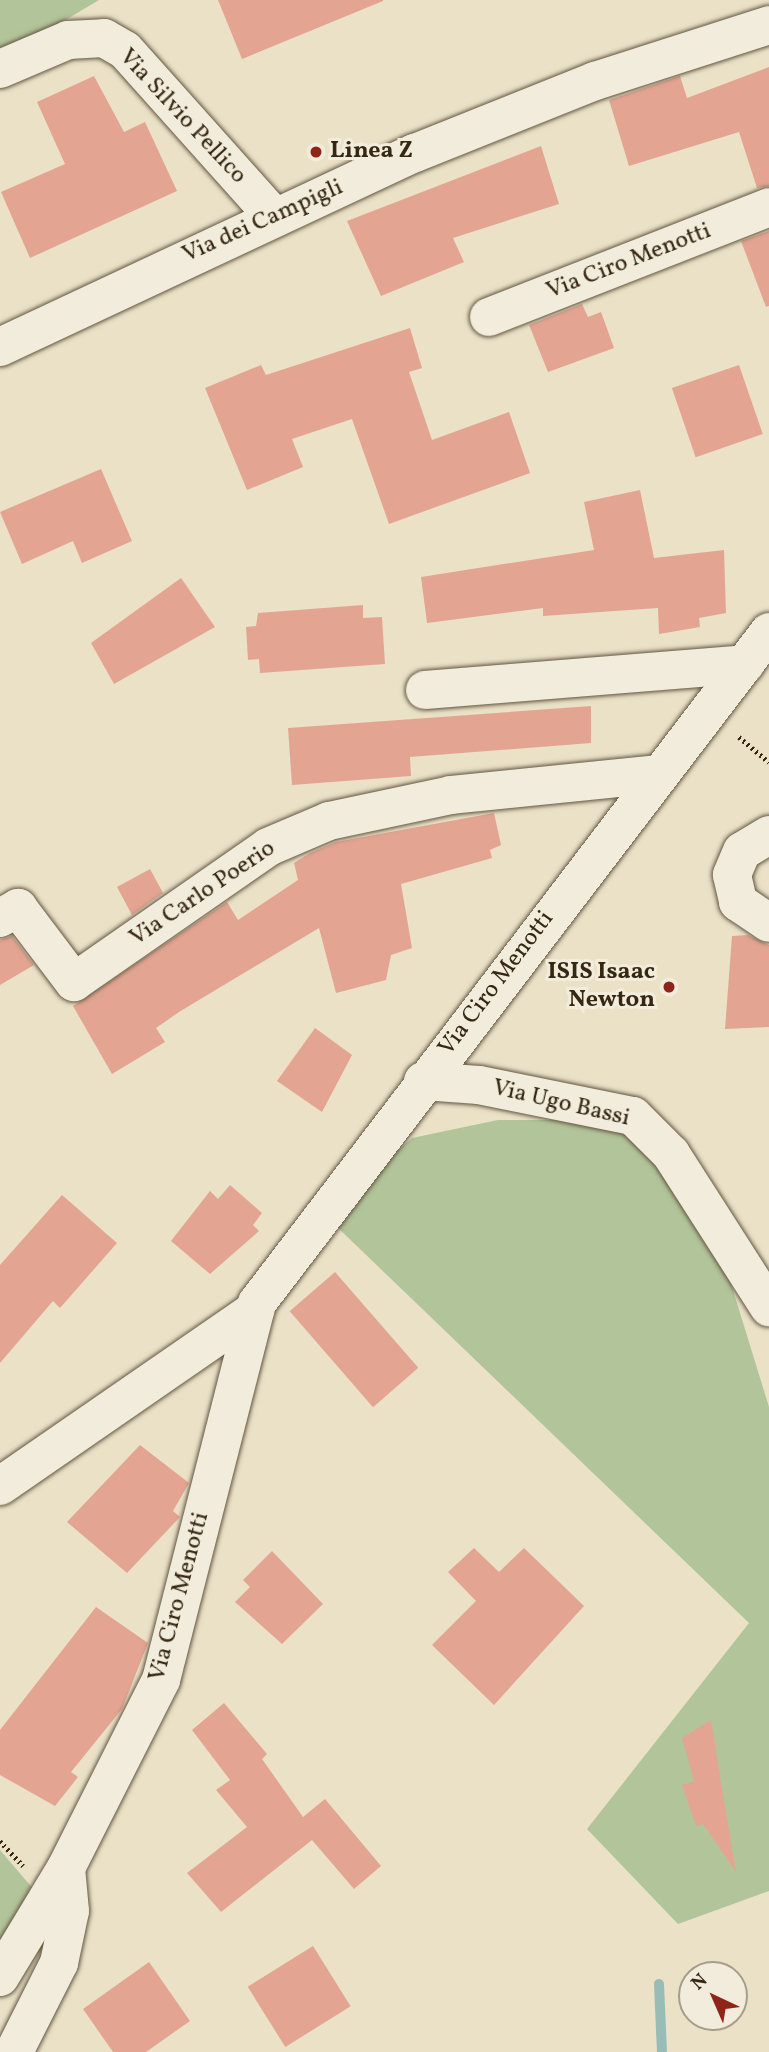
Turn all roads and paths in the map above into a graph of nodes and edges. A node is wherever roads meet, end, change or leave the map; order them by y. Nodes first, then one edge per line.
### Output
1 (769, 24) edge
2 (0, 69) edge
3 (769, 207) edge
4 (275, 218) junction
5 (489, 317) dead end
6 (0, 347) edge
7 (769, 632) edge
8 (745, 664) junction
9 (425, 690) dead end
10 (658, 774) junction
11 (769, 835) edge
12 (0, 918) edge
13 (769, 923) edge
14 (423, 1081) junction
15 (769, 1307) edge
16 (255, 1310) junction
17 (0, 1486) edge
18 (66, 1868) junction
19 (0, 1977) edge
20 (14, 2052) edge

1 - 4 street, Via dei Campigli
2 - 4 street, Via Silvio Pellico
3 - 5 street, Via Ciro Menotti
4 - 6 street, Via dei Campigli
7 - 8 street, Via Ciro Menotti
8 - 9 street
8 - 10 street, Via Ciro Menotti
10 - 12 street, Via Carlo Poerio
10 - 14 street, Via Ciro Menotti
11 - 13 street
14 - 15 street, Via Ugo Bassi
14 - 16 street, Via Ciro Menotti
16 - 17 street, Via Ciro Menotti
16 - 18 street, Via Ciro Menotti
18 - 19 street, Via Ciro Menotti
18 - 20 street

